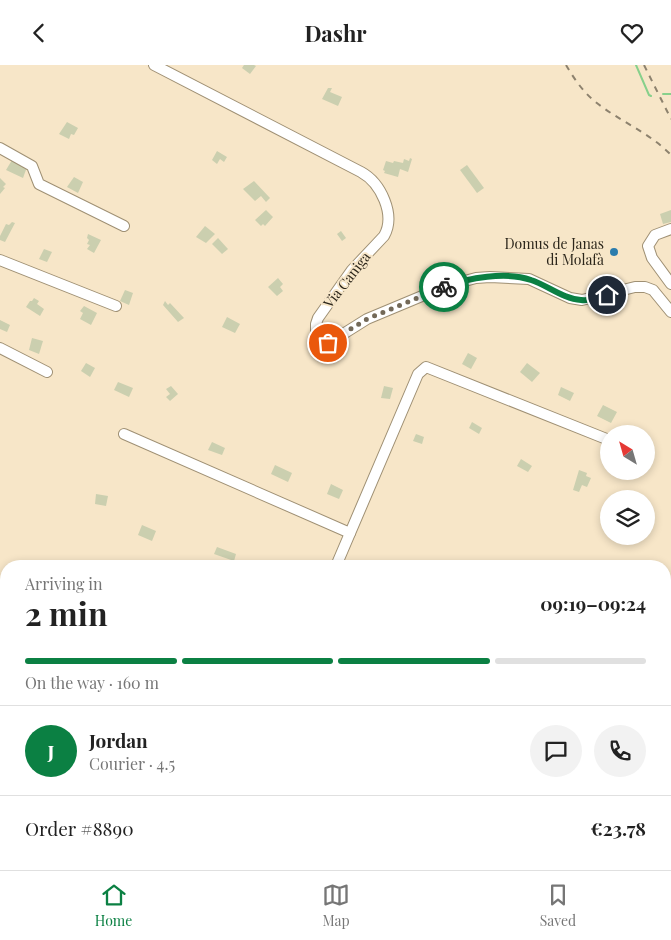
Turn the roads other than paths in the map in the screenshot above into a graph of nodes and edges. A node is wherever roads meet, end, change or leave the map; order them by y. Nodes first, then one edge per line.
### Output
1 (154, 65) edge
2 (0, 148) edge
3 (124, 226) dead end
4 (671, 229) edge
5 (0, 260) edge
6 (671, 285) edge
7 (116, 306) dead end
8 (671, 312) edge
9 (0, 348) edge
10 (47, 372) dead end
11 (124, 434) dead end
12 (600, 436) edge
13 (350, 533) junction
14 (339, 560) edge

1 - 8 street, Via Caniga
2 - 3 street
4 - 6 street
5 - 7 street
9 - 10 street
11 - 13 street
12 - 13 street
13 - 14 street

